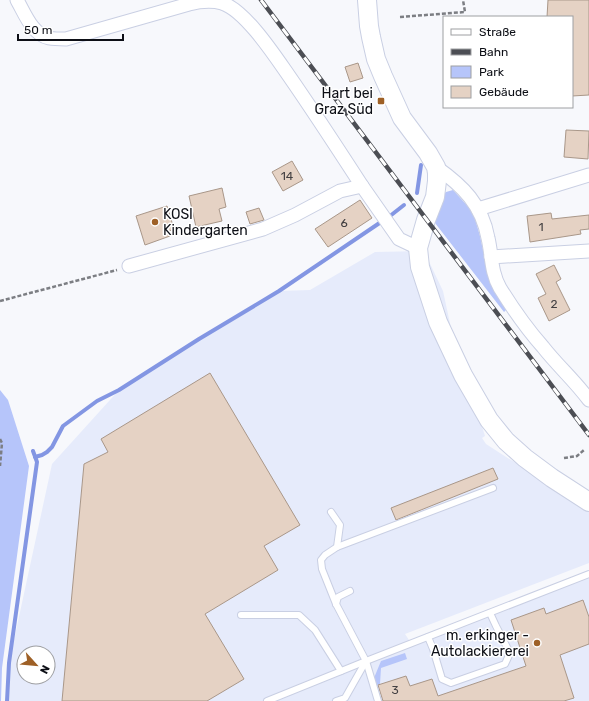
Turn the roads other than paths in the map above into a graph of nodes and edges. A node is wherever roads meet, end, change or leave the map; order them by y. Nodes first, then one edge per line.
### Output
1 (17, 0) edge
2 (368, 0) edge
3 (436, 167) junction
4 (589, 176) edge
5 (362, 186) junction
6 (478, 209) junction
7 (418, 248) junction
8 (589, 251) edge
9 (491, 257) junction
10 (129, 266) road end
11 (589, 400) edge
12 (493, 488) dead end
13 (589, 502) edge
14 (331, 512) dead end
15 (337, 547) junction
16 (589, 574) edge
17 (350, 591) dead end
18 (336, 604) junction
19 (490, 613) junction
20 (241, 615) dead end
21 (428, 637) junction
22 (366, 661) junction
23 (341, 671) junction
24 (345, 700) edge
25 (267, 701) edge
26 (336, 701) edge
27 (378, 701) edge

1 - 5 street
2 - 3 main road
3 - 6 street
3 - 7 main road
4 - 6 street
5 - 7 street
5 - 10 street
6 - 9 street
7 - 13 main road
8 - 9 street
9 - 11 street
12 - 15 lane
14 - 15 lane
15 - 18 lane
16 - 19 lane
17 - 18 lane
18 - 22 lane
19 - 21 lane
19 - 21 lane
20 - 23 lane
21 - 22 lane
22 - 23 lane
22 - 24 lane
22 - 27 lane
23 - 25 lane
24 - 26 lane

